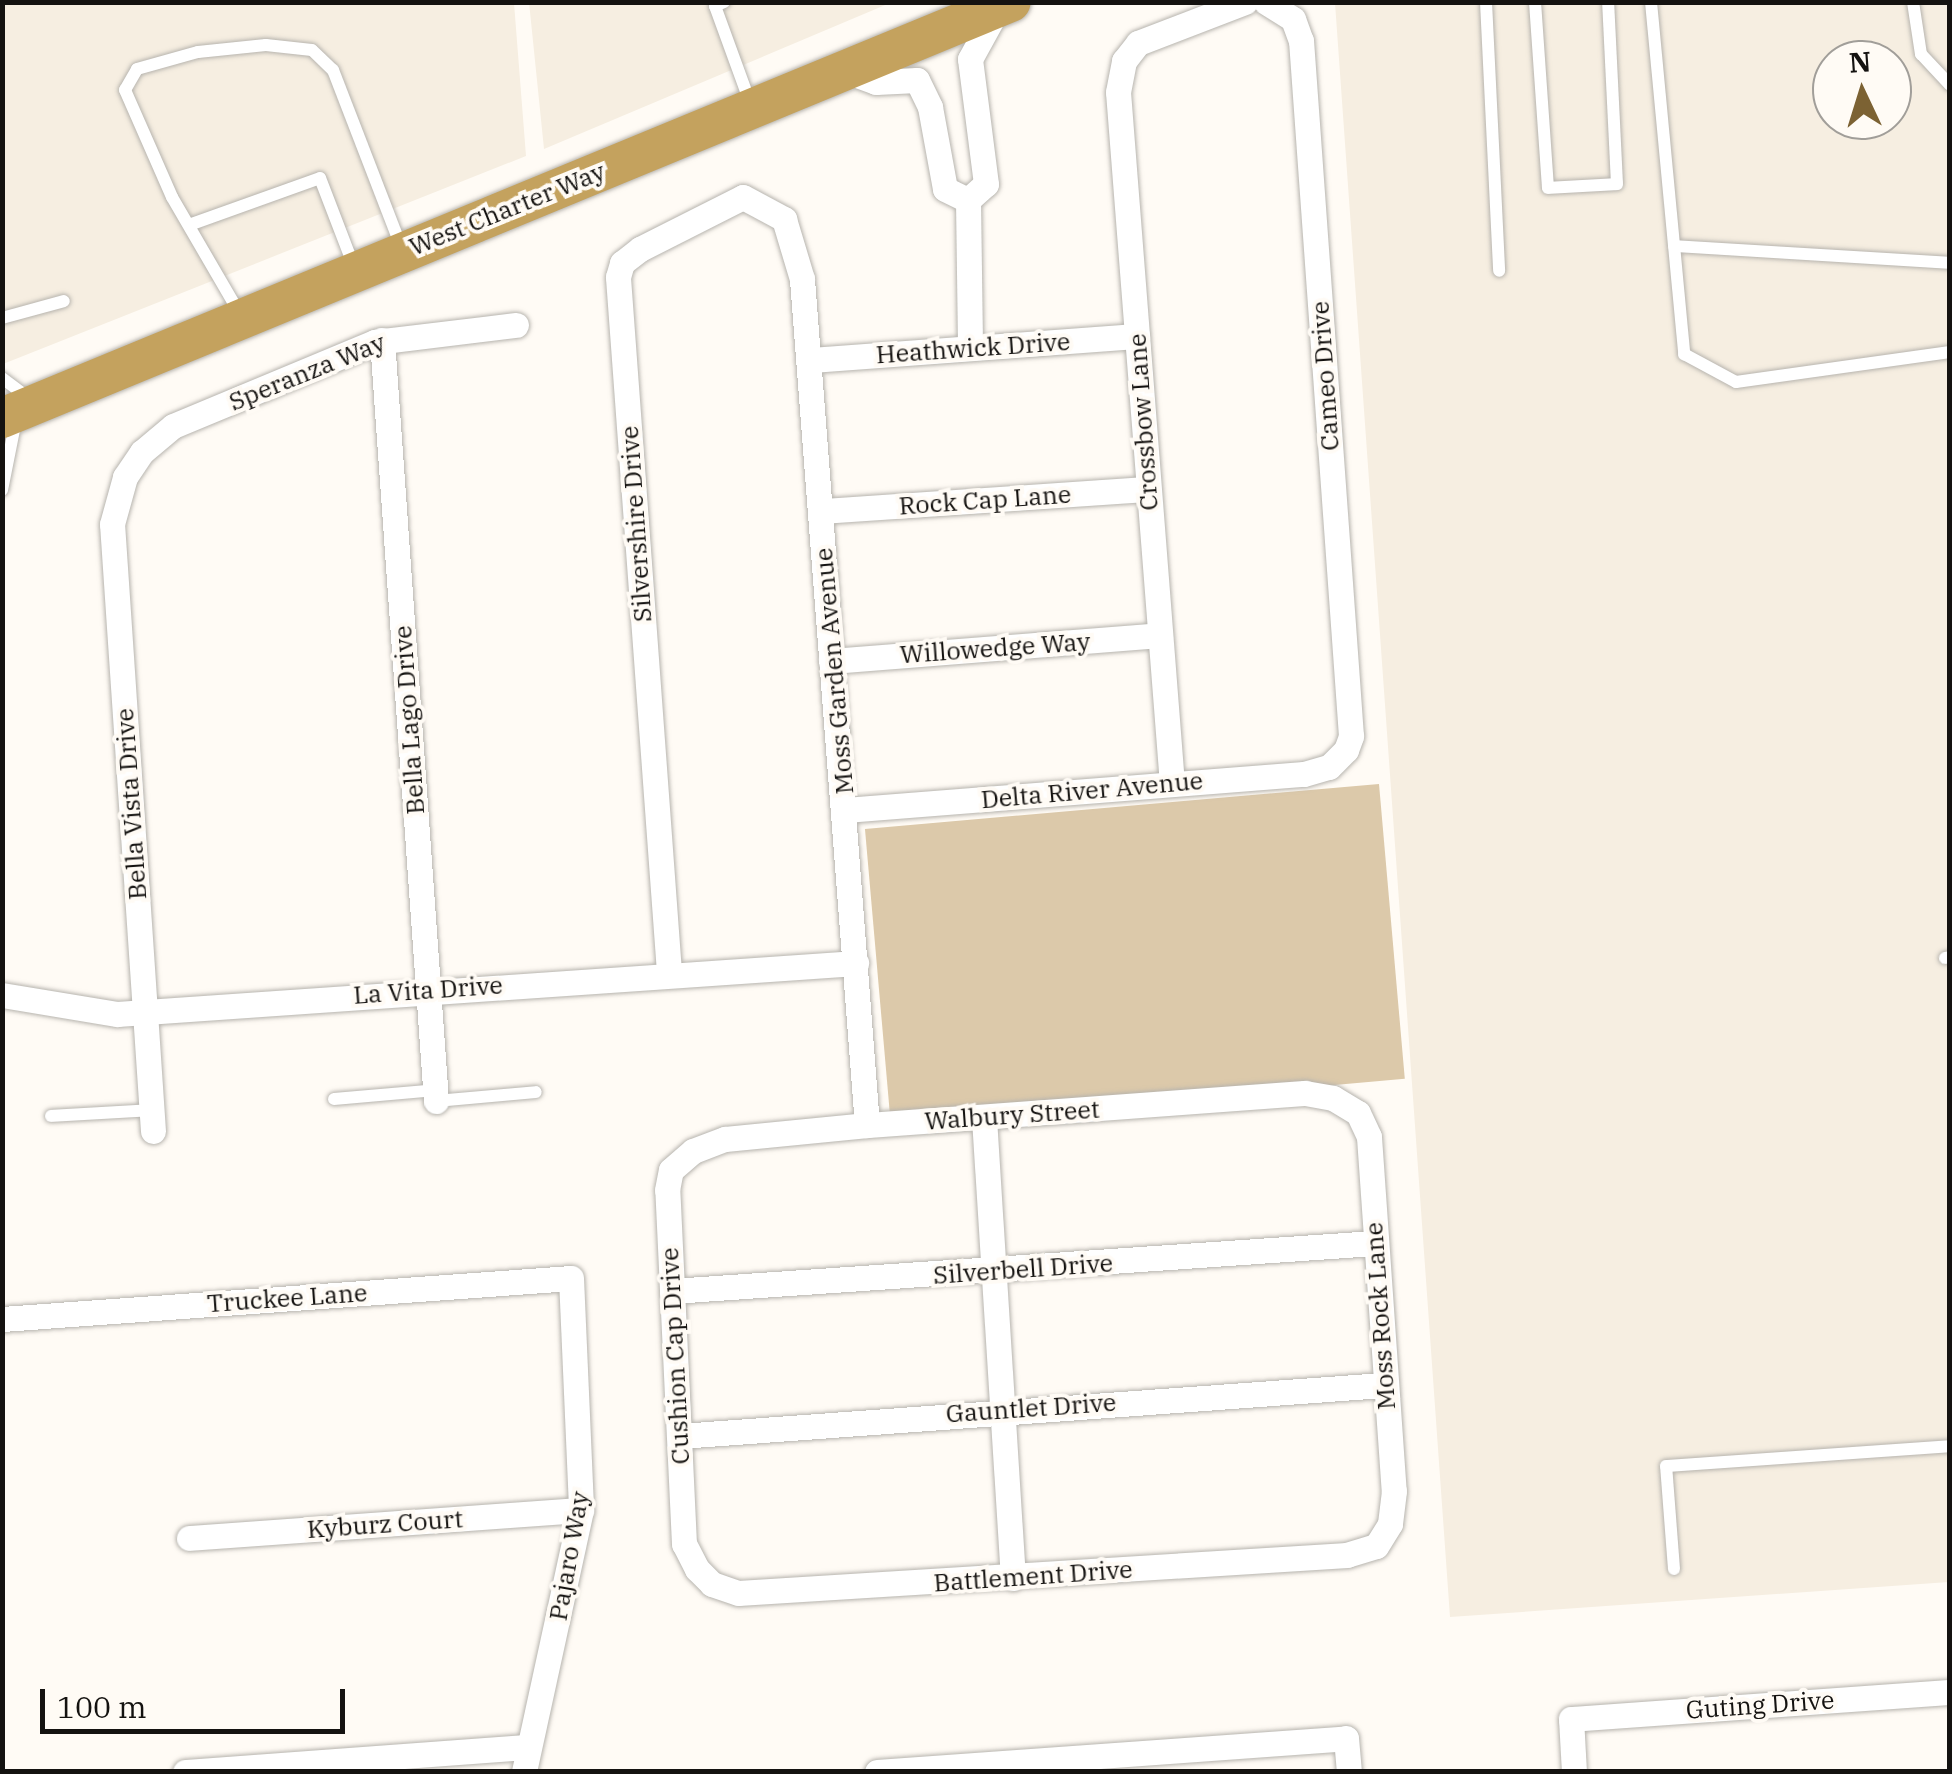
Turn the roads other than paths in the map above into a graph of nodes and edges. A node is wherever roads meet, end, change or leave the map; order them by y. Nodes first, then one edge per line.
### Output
1 (724, 2) edge
2 (1245, 2) edge
3 (1266, 2) edge
4 (1486, 2) edge
5 (1535, 2) edge
6 (1608, 2) edge
7 (1651, 2) edge
8 (1913, 2) edge
9 (1005, 5) edge
10 (846, 71) junction
11 (1950, 85) edge
12 (753, 109) junction
13 (968, 200) junction
14 (784, 220) joint
15 (189, 225) junction
16 (1674, 246) junction
17 (404, 252) junction
18 (1950, 263) edge
19 (355, 271) junction
20 (1498, 271) dead end
21 (64, 301) dead end
22 (2, 318) edge
23 (242, 318) junction
24 (516, 325) dead end
25 (1137, 336) junction
26 (382, 340) junction
27 (970, 348) junction
28 (1950, 352) edge
29 (810, 360) junction
30 (14, 403) edge
31 (124, 477) joint
32 (1148, 489) junction
33 (2, 490) edge
34 (822, 512) junction
35 (1160, 635) junction
36 (831, 661) junction
37 (1337, 762) joint
38 (1172, 784) junction
39 (845, 810) junction
40 (856, 964) junction
41 (669, 972) junction
42 (429, 989) junction
43 (2, 996) edge
44 (145, 1013) junction
45 (536, 1092) dead end
46 (436, 1095) junction
47 (1333, 1098) joint
48 (334, 1099) dead end
49 (52, 1116) dead end
50 (984, 1118) junction
51 (153, 1121) joint
52 (867, 1125) junction
53 (693, 1151) joint
54 (1374, 1243) junction
55 (990, 1271) junction
56 (570, 1278) joint
57 (672, 1291) junction
58 (2, 1318) edge
59 (1384, 1385) junction
60 (1004, 1409) junction
61 (680, 1436) junction
62 (1950, 1446) edge
63 (581, 1510) junction
64 (189, 1538) dead end
65 (1376, 1546) joint
66 (697, 1569) joint
67 (1674, 1569) dead end
68 (1013, 1578) junction
69 (1950, 1692) edge
70 (526, 1759) edge
71 (185, 1772) edge
72 (877, 1772) edge
73 (1349, 1772) edge
74 (1574, 1772) edge

1 - 12 lane
2 - 25 street, Crossbow Lane
3 - 37 street, Cameo Drive
4 - 20 lane
5 - 6 lane
7 - 16 lane
8 - 11 lane
9 - 10 highway, West Charter Way
9 - 13 street
10 - 12 highway, West Charter Way
10 - 13 street
12 - 17 highway, West Charter Way
13 - 27 street
14 - 29 street, Moss Garden Avenue
14 - 41 street, Silvershire Drive
15 - 17 lane
15 - 19 lane
15 - 23 lane
16 - 18 lane
16 - 28 lane
17 - 19 highway, West Charter Way
19 - 23 highway, West Charter Way
21 - 22 lane
23 - 30 highway, West Charter Way
24 - 26 street, Speranza Way
25 - 27 street, Heathwick Drive
25 - 32 street, Crossbow Lane
26 - 31 street, Speranza Way
26 - 42 street, Bella Lago Drive
27 - 29 street, Heathwick Drive
29 - 34 street, Moss Garden Avenue
30 - 33 lane
31 - 44 street, Bella Vista Drive
32 - 34 street, Rock Cap Lane
32 - 35 street, Crossbow Lane
34 - 36 street, Moss Garden Avenue
35 - 36 street, Willowedge Way
35 - 38 street, Crossbow Lane
36 - 39 street, Moss Garden Avenue
37 - 38 street, Delta River Avenue
38 - 39 street, Delta River Avenue
39 - 40 street, Moss Garden Avenue
40 - 41 street, La Vita Drive
40 - 52 street, Moss Garden Avenue
41 - 42 street, La Vita Drive
42 - 44 street, La Vita Drive
42 - 46 street, Bella Lago Drive
43 - 44 street, La Vita Drive
44 - 51 street, Bella Vista Drive
45 - 46 lane
46 - 48 lane
47 - 50 street, Walbury Street
47 - 54 street, Moss Rock Lane
49 - 51 lane
50 - 52 street, Walbury Street
50 - 55 street
52 - 53 street, Walbury Street
53 - 57 street, Cushion Cap Drive
54 - 55 street, Silverbell Drive
54 - 59 street, Moss Rock Lane
55 - 57 street, Silverbell Drive
55 - 60 street
56 - 58 street, Truckee Lane
56 - 63 street, Pajaro Way
57 - 61 street, Cushion Cap Drive
59 - 60 street, Gauntlet Drive
59 - 65 street, Moss Rock Lane
60 - 61 street, Gauntlet Drive
60 - 68 street
61 - 66 street, Cushion Cap Drive
62 - 67 lane
63 - 64 street, Kyburz Court
63 - 70 street, Pajaro Way
65 - 68 street, Battlement Drive
66 - 68 street, Battlement Drive
69 - 74 street, Guting Drive
70 - 71 street
72 - 73 street

